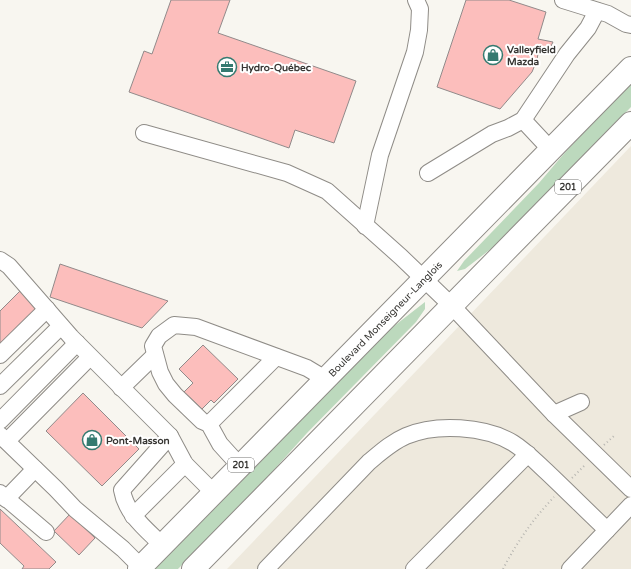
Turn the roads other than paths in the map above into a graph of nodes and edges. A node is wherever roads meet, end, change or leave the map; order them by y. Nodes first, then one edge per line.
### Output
1 (416, 0) edge
2 (563, 0) edge
3 (598, 11) junction
4 (631, 25) edge
5 (631, 68) edge
6 (523, 120) junction
7 (629, 129) edge
8 (144, 133) dead end
9 (551, 150) junction
10 (428, 173) dead end
11 (365, 226) junction
12 (3, 267) edge
13 (424, 279) junction
14 (452, 306) junction
15 (47, 309) junction
16 (61, 326) junction
17 (77, 343) junction
18 (0, 355) edge
19 (155, 355) junction
20 (90, 357) junction
21 (276, 357) junction
22 (324, 380) junction
23 (0, 386) edge
24 (121, 388) junction
25 (581, 402) dead end
26 (554, 414) junction
27 (0, 421) edge
28 (209, 424) junction
29 (170, 436) junction
30 (4, 438) edge
31 (528, 454) junction
32 (185, 464) junction
33 (240, 466) junction
34 (35, 469) junction
35 (631, 489) edge
36 (214, 493) junction
37 (3, 496) edge
38 (631, 505) edge
39 (133, 516) junction
40 (607, 530) junction
41 (46, 532) dead end
42 (162, 545) junction
43 (140, 568) edge
44 (193, 569) edge
45 (266, 569) edge
46 (414, 569) edge
47 (570, 569) edge

1 - 11 lane
2 - 3 lane
3 - 4 lane
3 - 6 lane
5 - 9 highway, Boulevard Monseigneur-Langlois / 201
6 - 9 lane
6 - 10 lane
7 - 14 highway, 201
8 - 11 lane
9 - 13 highway, Boulevard Monseigneur-Langlois / 201
11 - 13 lane
12 - 15 lane
13 - 14 lane
13 - 22 highway, Boulevard Monseigneur-Langlois / 201
14 - 26 lane
14 - 44 highway, 201
15 - 16 lane
15 - 18 lane
16 - 17 lane
16 - 23 lane
17 - 20 lane
17 - 27 lane
19 - 21 lane
19 - 24 lane
19 - 28 lane
20 - 24 lane
20 - 30 lane
21 - 22 lane
21 - 28 lane
22 - 33 highway, Boulevard Monseigneur-Langlois / 201
24 - 29 lane
25 - 26 lane
26 - 35 lane
28 - 33 lane
29 - 32 lane
29 - 39 lane
30 - 34 lane
31 - 40 lane
31 - 45 lane
31 - 46 lane
32 - 36 lane
32 - 39 lane
33 - 36 highway, Boulevard Monseigneur-Langlois / 201
34 - 37 lane
34 - 43 lane
36 - 42 highway, Boulevard Monseigneur-Langlois / 201
37 - 41 lane
38 - 40 lane
39 - 42 lane
40 - 47 lane
42 - 43 highway, Boulevard Monseigneur-Langlois / 201

